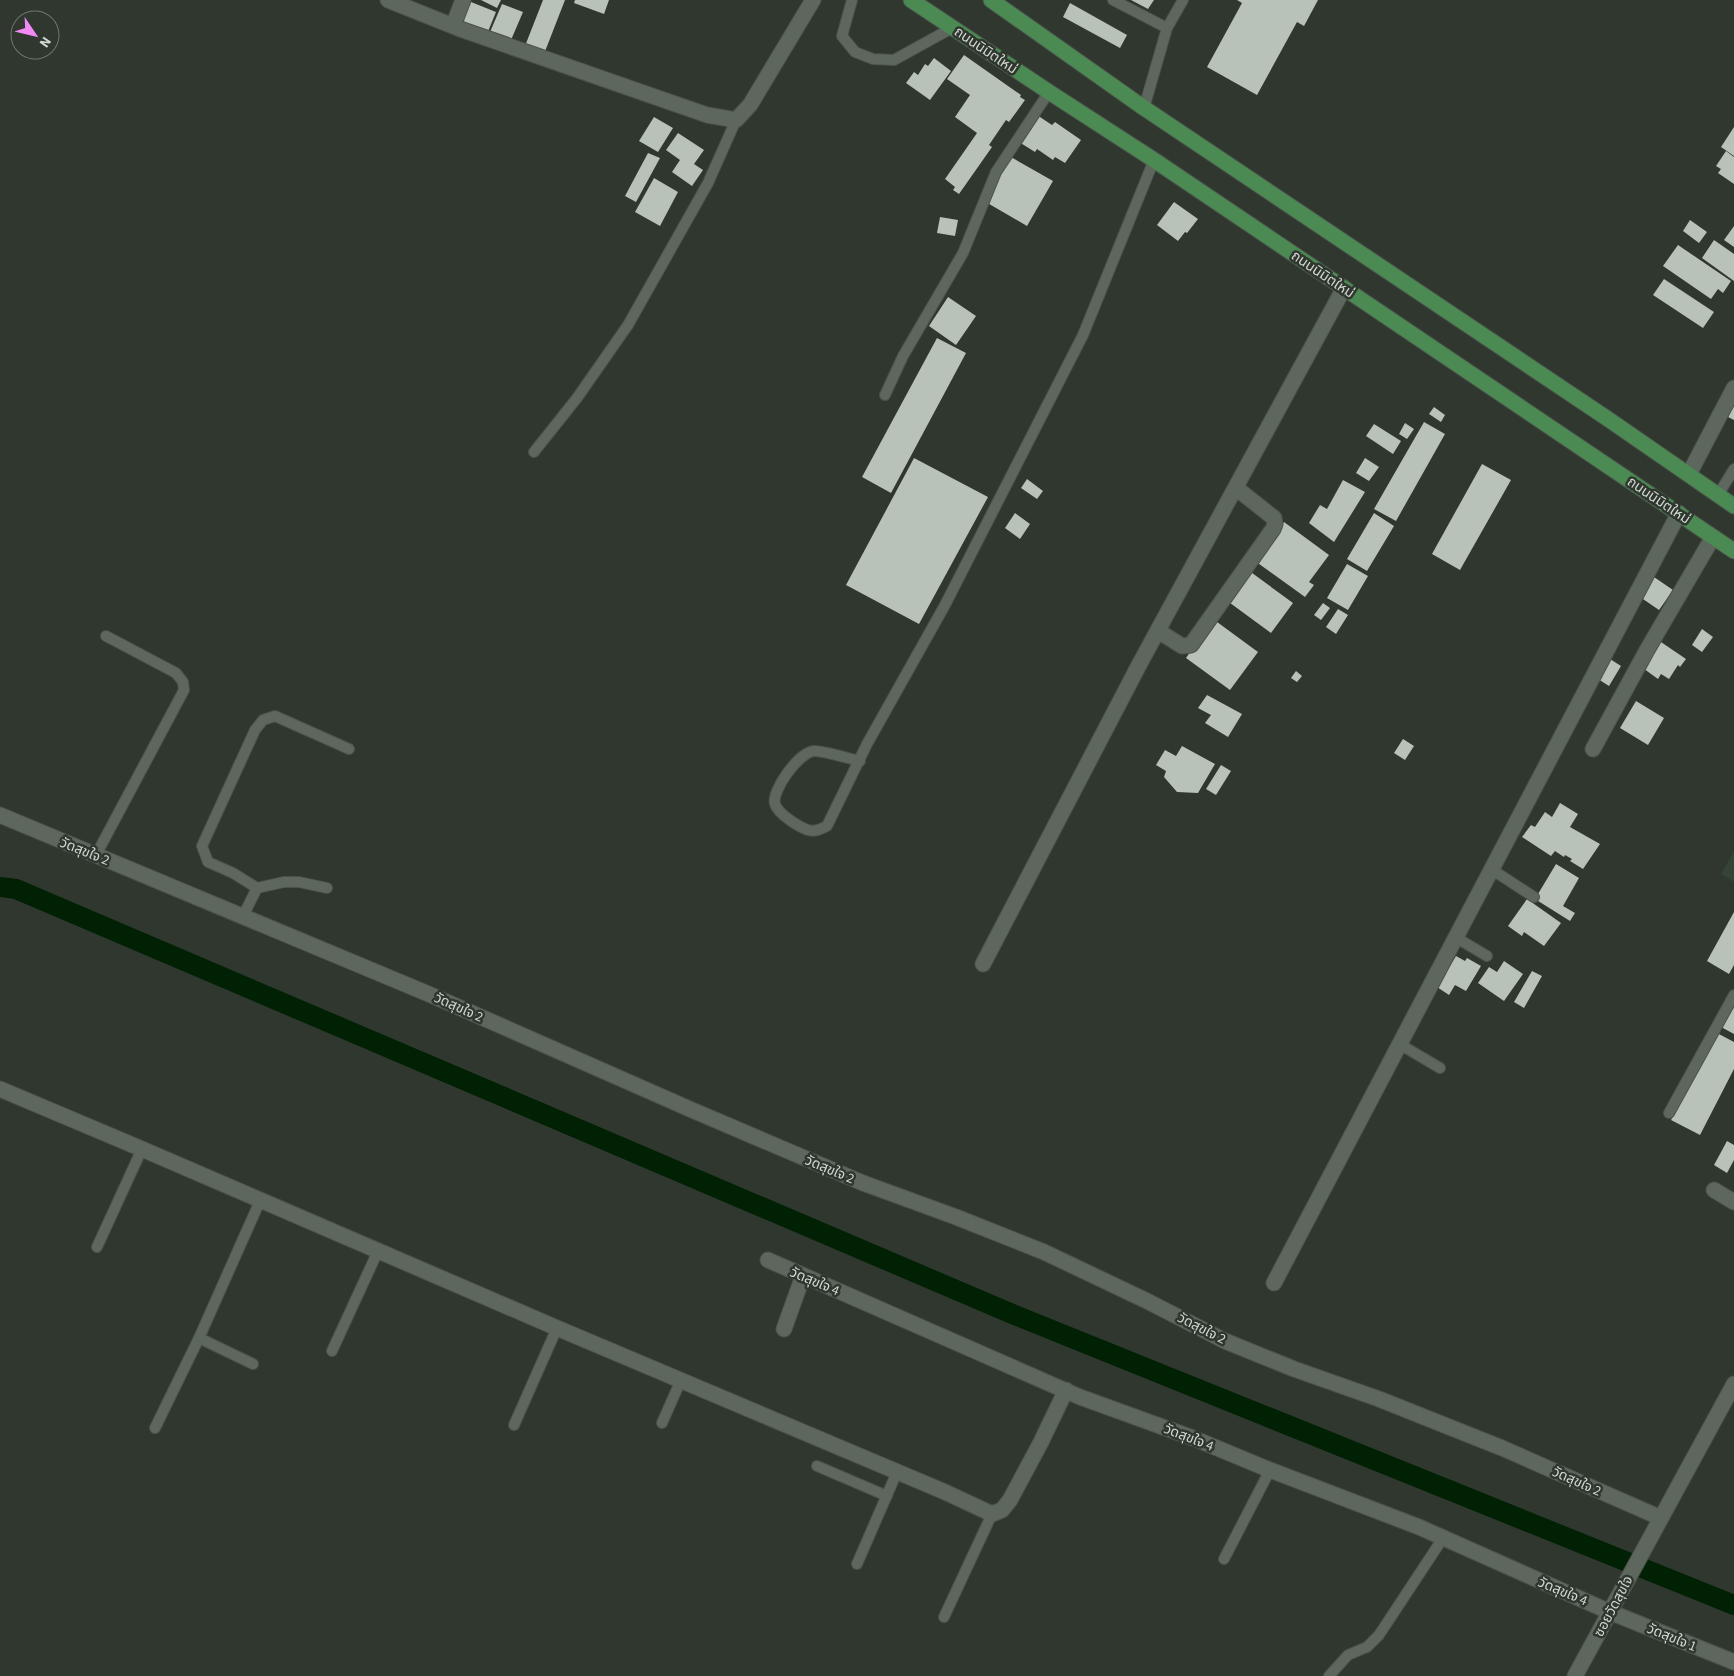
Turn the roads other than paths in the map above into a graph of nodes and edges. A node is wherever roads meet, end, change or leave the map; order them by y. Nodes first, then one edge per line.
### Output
1 (388, 0) edge
2 (463, 0) edge
3 (813, 0) edge
4 (852, 0) edge
5 (911, 0) edge
6 (992, 0) edge
7 (1113, 0) edge
8 (1183, 0) edge
9 (453, 26) junction
10 (952, 28) junction
11 (1167, 28) junction
12 (1048, 92) junction
13 (1144, 108) junction
14 (736, 120) junction
15 (1154, 160) junction
16 (1344, 288) junction
17 (1734, 388) edge
18 (885, 395) dead end
19 (534, 452) dead end
20 (1734, 468) edge
21 (1689, 474) junction
22 (1236, 488) junction
23 (1718, 495) junction
24 (1734, 506) edge
25 (1679, 514) junction
26 (1713, 536) junction
27 (1734, 551) edge
28 (1158, 631) junction
29 (106, 636) dead end
30 (1593, 749) dead end
31 (349, 750) dead end
32 (860, 761) junction
33 (0, 815) edge
34 (96, 855) junction
35 (1491, 869) junction
36 (257, 888) junction
37 (327, 888) dead end
38 (1534, 897) dead end
39 (243, 916) junction
40 (1455, 937) junction
41 (1487, 956) dead end
42 (982, 964) dead end
43 (1734, 995) edge
44 (1401, 1045) junction
45 (1440, 1068) dead end
46 (0, 1089) edge
47 (1669, 1113) dead end
48 (142, 1149) junction
49 (1714, 1190) dead end
50 (260, 1201) junction
51 (1734, 1202) edge
52 (97, 1247) dead end
53 (378, 1251) junction
54 (768, 1260) dead end
55 (803, 1276) junction
56 (1274, 1283) dead end
57 (557, 1328) junction
58 (784, 1329) dead end
59 (199, 1338) junction
60 (332, 1351) dead end
61 (253, 1364) dead end
62 (681, 1380) junction
63 (1734, 1384) edge
64 (1066, 1390) junction
65 (662, 1423) dead end
66 (514, 1425) dead end
67 (155, 1428) dead end
68 (817, 1466) dead end
69 (1270, 1470) junction
70 (897, 1472) junction
71 (886, 1496) junction
72 (992, 1514) junction
73 (1661, 1518) junction
74 (1443, 1538) junction
75 (1224, 1559) dead end
76 (857, 1564) dead end
77 (1610, 1612) junction
78 (944, 1617) dead end
79 (1734, 1662) edge
80 (1328, 1676) edge
81 (1575, 1676) edge

1 - 9 street
2 - 9 street
3 - 14 street
4 - 10 lane
5 - 10 main road, ถนนนิมิตใหม่
6 - 13 main road
7 - 11 lane
8 - 11 lane
9 - 14 street
10 - 12 main road, ถนนนิมิตใหม่
11 - 13 lane
12 - 15 main road, ถนนนิมิตใหม่
12 - 18 lane
13 - 21 main road
14 - 19 lane
15 - 16 main road, ถนนนิมิตใหม่
15 - 32 lane
16 - 22 street
16 - 25 main road, ถนนนิมิตใหม่
17 - 21 street
20 - 23 lane
21 - 23 main road
22 - 28 street
22 - 28 street
23 - 24 main road
25 - 26 main road, ถนนนิมิตใหม่
25 - 35 street
26 - 27 main road, ถนนนิมิตใหม่
26 - 30 street
28 - 42 street
29 - 34 lane
31 - 36 lane
32 - 32 lane
33 - 34 street, วัดสุขใจ 2
34 - 39 street, วัดสุขใจ 2
35 - 38 lane
35 - 40 street
36 - 37 lane
36 - 39 lane
39 - 73 street, วัดสุขใจ 2
40 - 41 lane
40 - 44 street
43 - 47 lane
44 - 45 lane
44 - 56 street
46 - 48 street
48 - 50 street
48 - 52 lane
49 - 51 street
50 - 53 street
50 - 59 lane
53 - 57 street
53 - 60 lane
54 - 55 street, วัดสุขใจ 4
55 - 58 street
55 - 64 street, วัดสุขใจ 4
57 - 62 street
57 - 66 lane
59 - 61 lane
59 - 67 lane
62 - 65 lane
62 - 70 street
63 - 73 street
64 - 69 street, วัดสุขใจ 4
64 - 72 street
68 - 71 lane
69 - 74 street, วัดสุขใจ 4
69 - 75 lane
70 - 71 lane
70 - 72 street
71 - 76 lane
72 - 78 lane
73 - 77 street, ซอยวัดสุขใจ
74 - 77 street, วัดสุขใจ 4
74 - 80 lane
77 - 79 street, วัดสุขใจ 1
77 - 81 street, ซอยวัดสุขใจ

